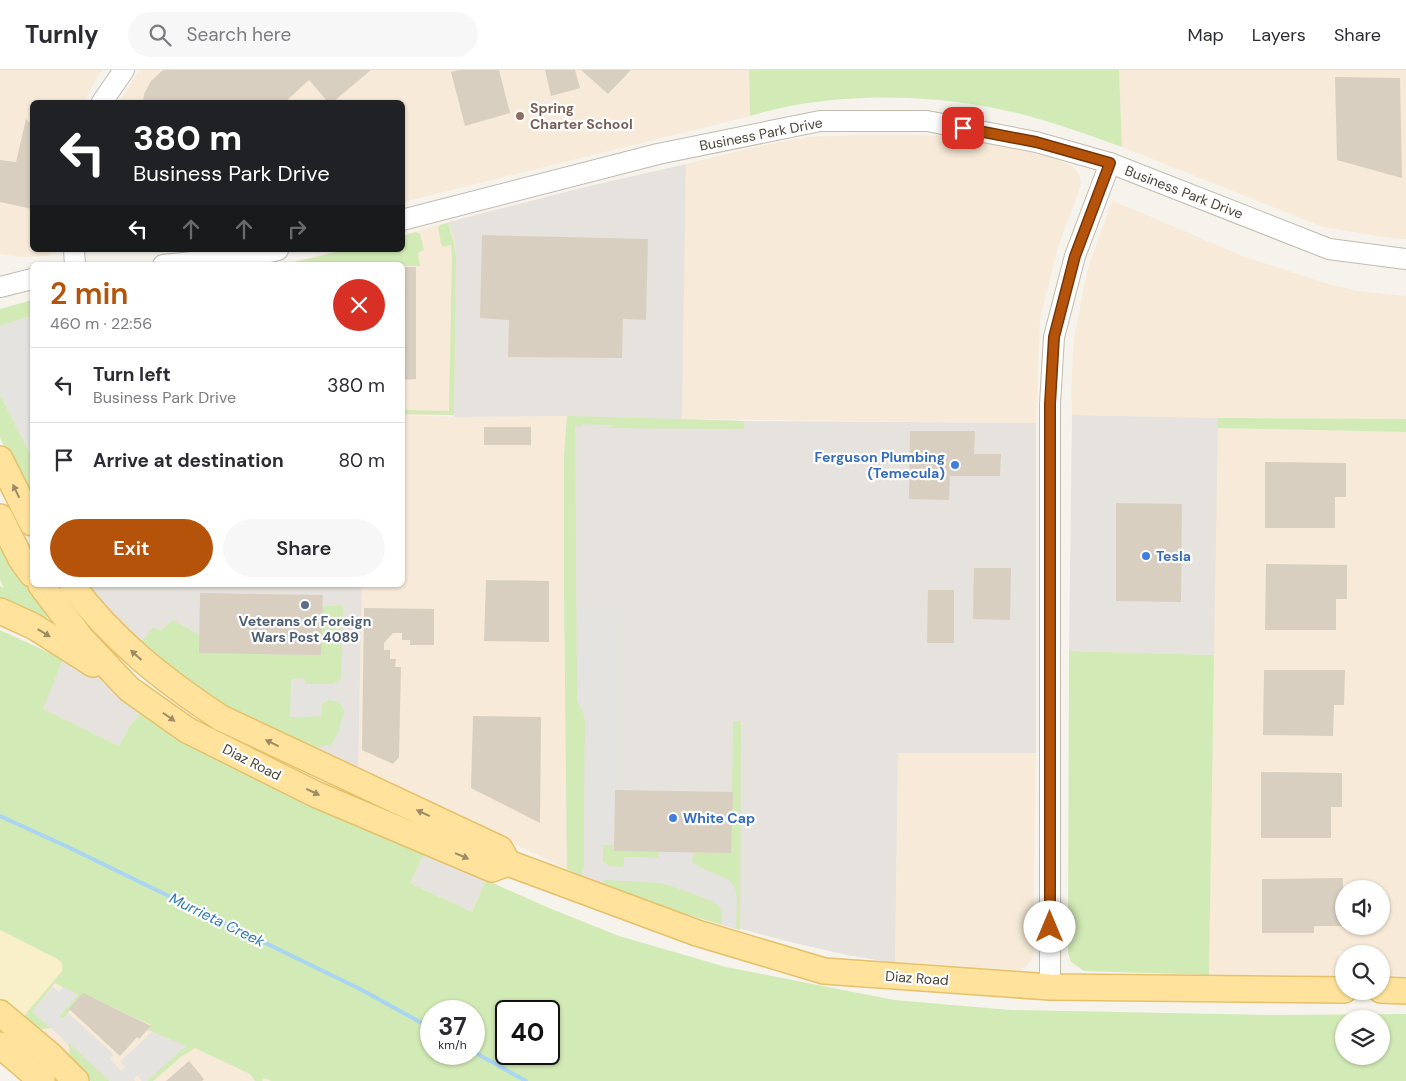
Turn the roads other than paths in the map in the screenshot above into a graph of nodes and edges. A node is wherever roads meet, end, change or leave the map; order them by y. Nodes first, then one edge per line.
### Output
1 (124, 70) edge
2 (103, 100) edge
3 (1110, 163) junction
4 (405, 219) edge
5 (269, 252) edge
6 (1406, 259) edge
7 (193, 262) edge
8 (30, 280) edge
9 (0, 287) edge
10 (0, 459) edge
11 (0, 517) edge
12 (30, 519) edge
13 (30, 571) edge
14 (43, 587) edge
15 (74, 587) edge
16 (0, 611) edge
17 (129, 689) junction
18 (508, 863) junction
19 (1050, 987) junction
20 (1335, 990) edge
21 (1390, 990) edge
22 (1406, 991) edge
23 (0, 1013) edge
24 (0, 1032) edge
25 (0, 1045) edge
26 (50, 1055) junction
27 (34, 1074) edge
28 (60, 1081) edge
29 (76, 1081) edge

1 - 2 street
3 - 4 street, Business Park Drive
3 - 6 street, Business Park Drive
3 - 19 street
5 - 7 street
8 - 9 street
12 -> 10 main road
11 - 13 main road
14 - 17 main road, Diaz Road
18 -> 15 main road, Diaz Road
16 -> 17 main road
17 -> 18 main road, Diaz Road
18 - 19 main road, Diaz Road
19 - 20 main road, Diaz Road
21 - 22 main road
23 - 26 main road
24 - 26 main road
25 - 27 main road
26 - 29 main road
27 - 28 main road

